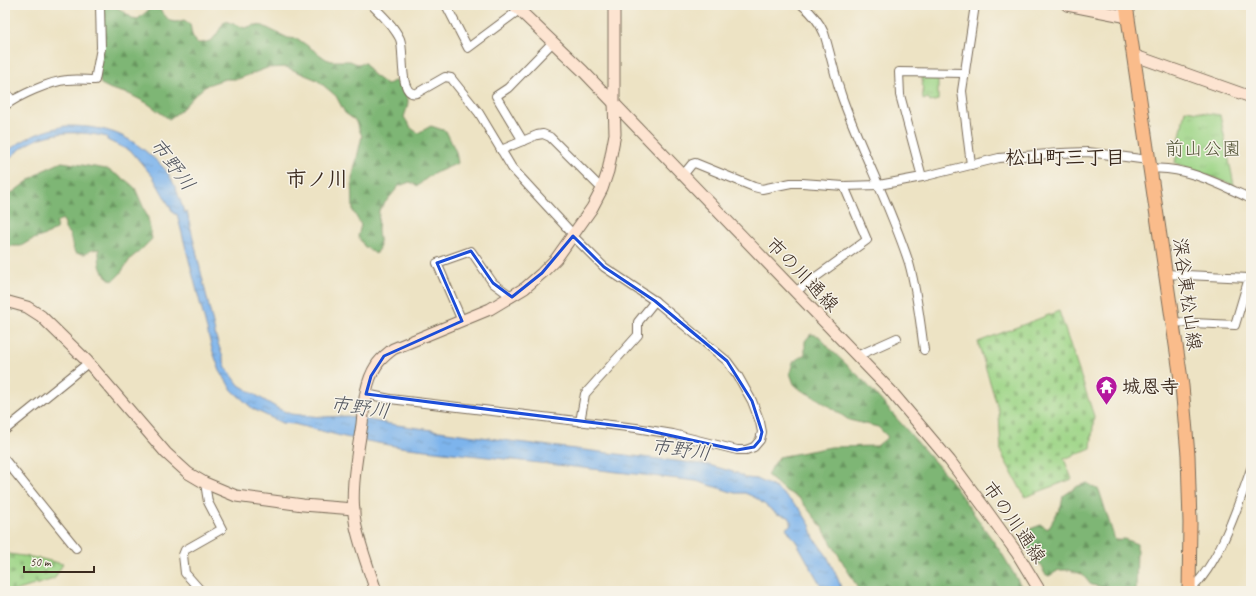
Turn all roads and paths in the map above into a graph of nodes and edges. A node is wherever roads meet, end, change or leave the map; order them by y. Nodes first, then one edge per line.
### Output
1 (100, 5) edge
2 (372, 5) edge
3 (446, 5) edge
4 (614, 5) edge
5 (802, 5) edge
6 (975, 5) edge
7 (1066, 5) edge
8 (517, 7) edge
9 (1127, 8) edge
10 (553, 42) junction
11 (1133, 55) junction
12 (965, 73) junction
13 (5, 91) edge
14 (1251, 97) edge
15 (12, 100) junction
16 (614, 102) junction
17 (5, 106) edge
18 (523, 141) junction
19 (501, 150) junction
20 (1149, 164) junction
21 (971, 165) junction
22 (683, 175) junction
23 (922, 177) junction
24 (879, 185) junction
25 (844, 186) junction
26 (602, 190) junction
27 (1251, 198) edge
28 (573, 236) junction
29 (1165, 274) junction
30 (794, 292) junction
31 (512, 297) junction
32 (5, 301) edge
33 (655, 301) junction
34 (462, 321) junction
35 (1172, 322) junction
36 (897, 338) dead end
37 (924, 350) dead end
38 (857, 356) junction
39 (88, 363) junction
40 (366, 394) junction
41 (580, 422) junction
42 (5, 430) edge
43 (5, 460) edge
44 (1251, 469) edge
45 (205, 483) junction
46 (354, 509) junction
47 (76, 548) dead end
48 (201, 591) edge
49 (376, 591) edge
50 (1040, 591) edge
51 (1189, 591) edge

1 - 15 street
2 - 19 street
3 - 8 street
4 - 16 street
5 - 24 street
6 - 12 street
7 - 9 street
8 - 10 street, 市の川通線
9 - 11 main road, 深谷東松山線
10 - 16 street, 市の川通線
10 - 18 street
11 - 14 street
11 - 20 main road, 深谷東松山線
12 - 21 street
12 - 23 street
13 - 15 street
15 - 17 street
16 - 22 street, 市の川通線
16 - 26 street
18 - 19 street
18 - 26 street
19 - 28 street
20 - 21 street
20 - 27 street
20 - 29 main road, 深谷東松山線
21 - 23 street
22 - 25 street
22 - 30 street, 市の川通線
23 - 24 street
24 - 25 street
24 - 37 street
25 - 30 street
26 - 28 street
28 - 31 street
28 - 33 street
29 - 35 main road, 深谷東松山線
29 - 35 street
30 - 38 street, 市の川通線
31 - 34 street
31 - 34 street
32 - 39 street
33 - 41 street
33 - 41 street
34 - 40 street
35 - 51 main road, 深谷東松山線
36 - 38 street
38 - 50 street, 市の川通線
39 - 42 street
39 - 45 street
40 - 41 street
40 - 46 street
43 - 47 street
44 - 51 street
45 - 46 street
45 - 48 street
46 - 49 street

